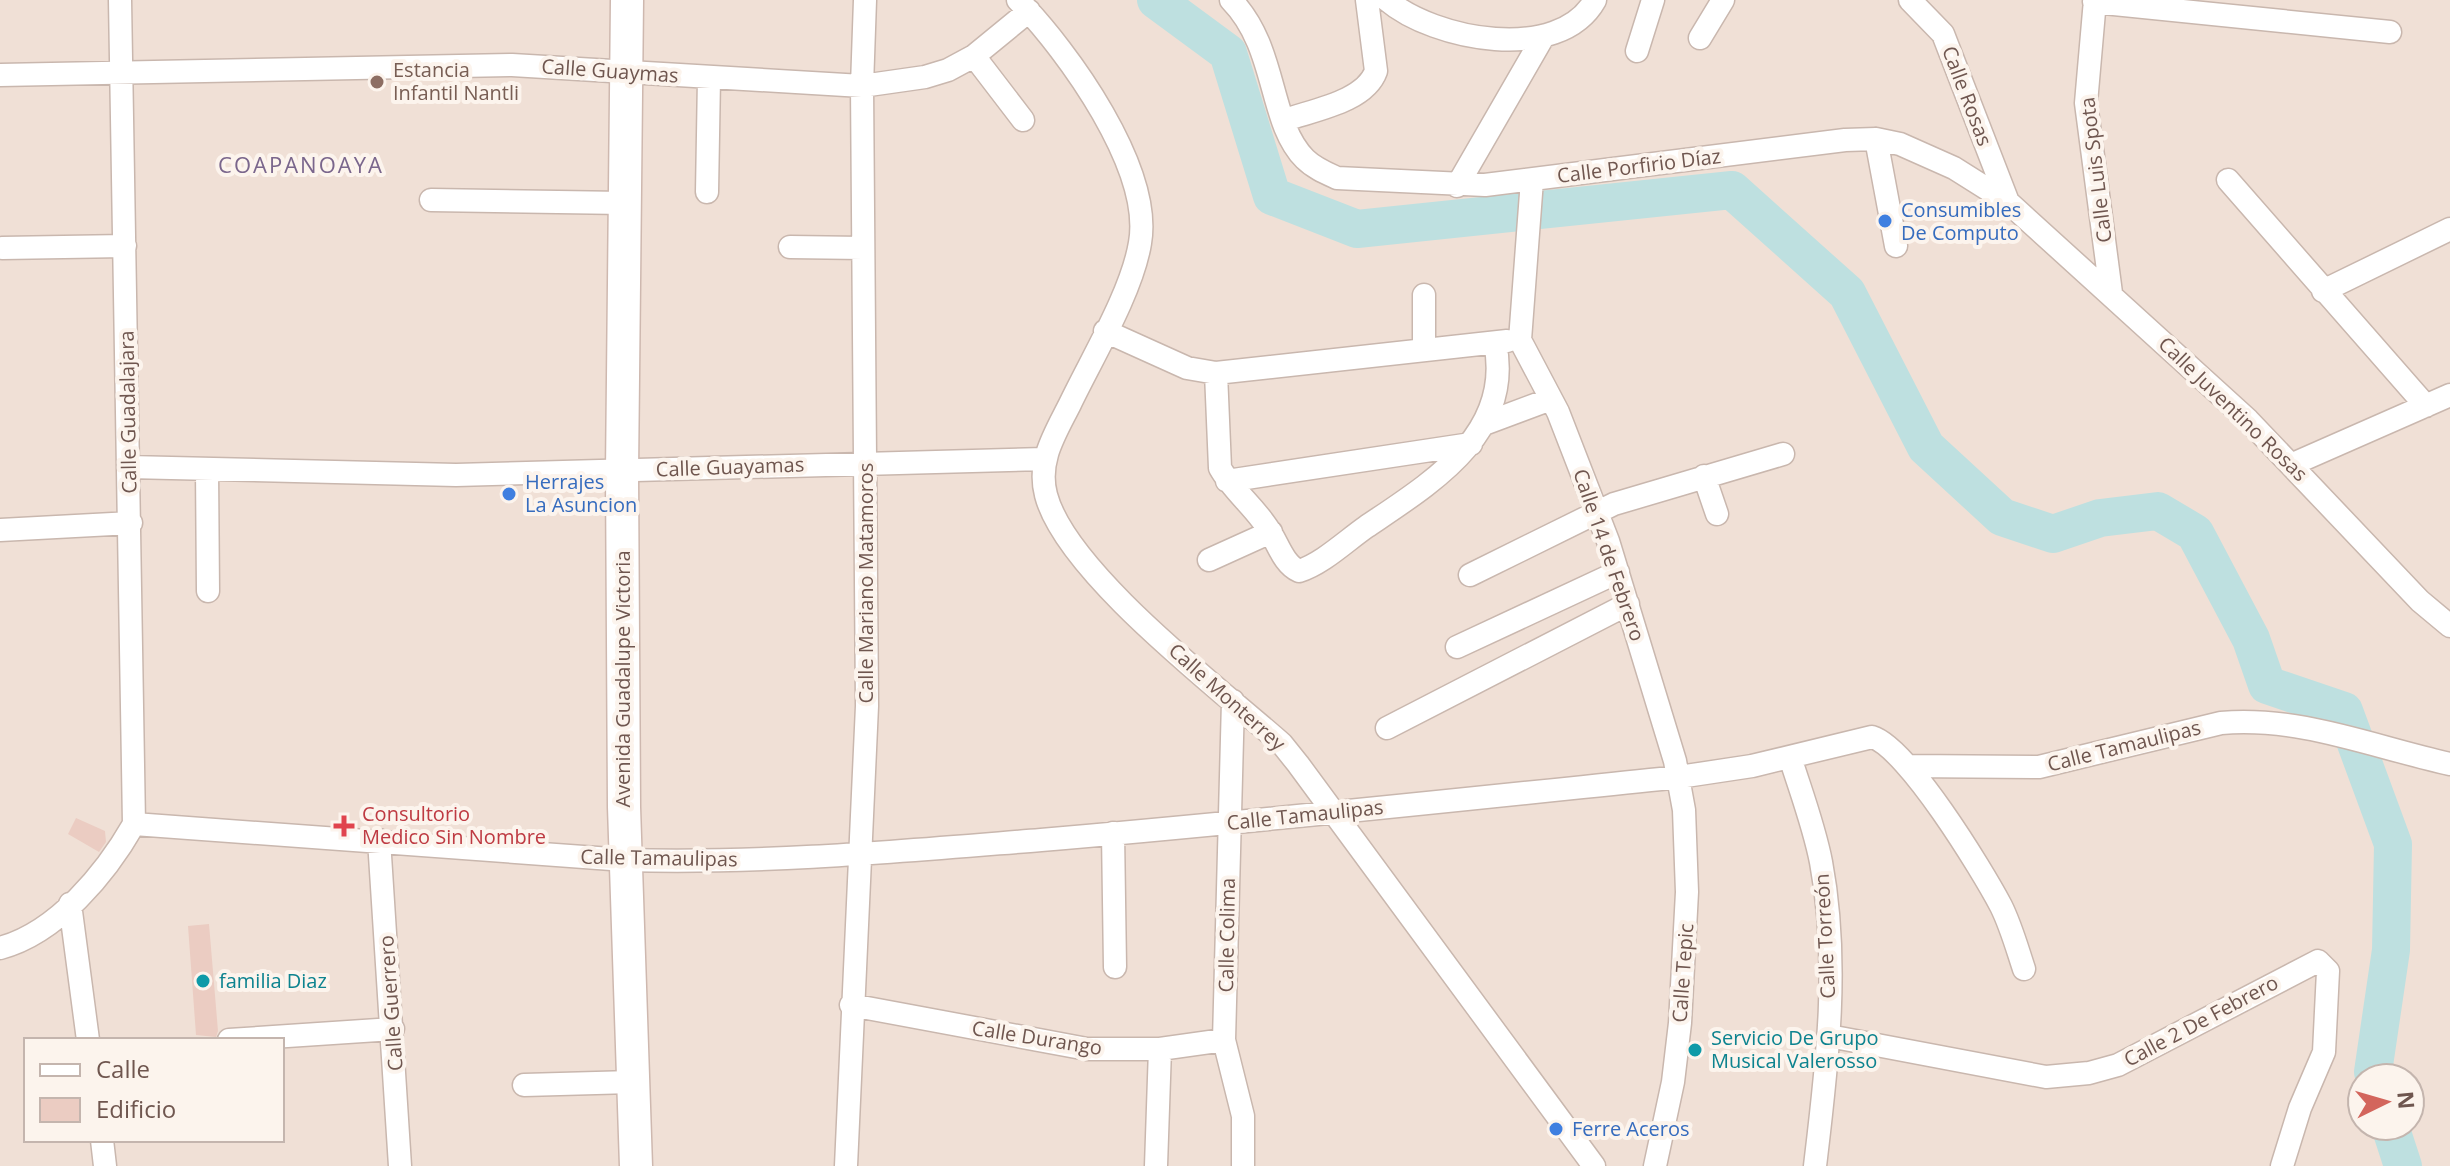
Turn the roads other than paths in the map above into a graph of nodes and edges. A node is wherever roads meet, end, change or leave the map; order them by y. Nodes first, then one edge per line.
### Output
1 (120, 0) edge
2 (627, 0) edge
3 (865, 0) edge
4 (1231, 0) edge
5 (1367, 0) edge
6 (1595, 0) edge
7 (1653, 0) edge
8 (1723, 0) edge
9 (1910, 0) edge
10 (1390, 1) edge
11 (2094, 1) edge
12 (1024, 6) edge
13 (2390, 32) dead end
14 (1543, 37) junction
15 (1700, 38) dead end
16 (1637, 51) dead end
17 (974, 56) junction
18 (627, 69) junction
19 (121, 73) junction
20 (0, 75) edge
21 (709, 78) junction
22 (862, 86) junction
23 (1023, 120) dead end
24 (1285, 120) junction
25 (1876, 139) junction
26 (1532, 180) junction
27 (2228, 180) dead end
28 (1457, 186) junction
29 (707, 192) dead end
30 (431, 200) dead end
31 (2008, 202) junction
32 (624, 203) junction
33 (2450, 229) edge
34 (125, 246) junction
35 (1896, 246) dead end
36 (790, 247) dead end
37 (2, 248) dead end
38 (863, 248) junction
39 (2323, 291) junction
40 (2111, 293) junction
41 (1424, 295) dead end
42 (1105, 331) junction
43 (1520, 340) junction
44 (1495, 343) junction
45 (1424, 350) junction
46 (1216, 373) junction
47 (2450, 395) edge
48 (1551, 399) junction
49 (2426, 406) junction
50 (1484, 424) junction
51 (1471, 444) junction
52 (1783, 454) dead end
53 (1044, 459) junction
54 (865, 462) junction
55 (2293, 464) junction
56 (129, 467) junction
57 (207, 470) junction
58 (622, 472) junction
59 (1704, 476) junction
60 (1227, 481) junction
61 (1597, 512) junction
62 (1717, 514) dead end
63 (131, 523) junction
64 (0, 530) edge
65 (1271, 532) junction
66 (1209, 560) dead end
67 (1618, 572) junction
68 (1470, 575) dead end
69 (208, 591) dead end
70 (1628, 604) junction
71 (2450, 626) edge
72 (1457, 647) dead end
73 (1233, 701) junction
74 (1387, 728) dead end
75 (1790, 757) junction
76 (2450, 764) edge
77 (1908, 766) junction
78 (1679, 777) junction
79 (1334, 812) junction
80 (1229, 822) junction
81 (134, 824) junction
82 (1113, 833) junction
83 (379, 840) junction
84 (859, 854) junction
85 (625, 860) junction
86 (70, 904) junction
87 (0, 948) edge
88 (1115, 967) dead end
89 (2024, 969) dead end
90 (851, 1005) junction
91 (393, 1029) junction
92 (1829, 1036) junction
93 (88, 1038) edge
94 (259, 1038) edge
95 (1224, 1040) junction
96 (1160, 1049) junction
97 (632, 1082) junction
98 (524, 1085) dead end
99 (102, 1142) edge
100 (105, 1166) edge
101 (400, 1166) edge
102 (636, 1166) edge
103 (846, 1166) edge
104 (1156, 1166) edge
105 (1243, 1166) edge
106 (1594, 1166) edge
107 (1655, 1166) edge
108 (1815, 1166) edge
109 (2282, 1166) edge

1 - 19 street, Calle Guadalajara
2 - 18 main road, Avenida Guadalupe Victoria
3 - 22 street, Calle Mariano Matamoros
4 - 24 street, Calle Porfirio Díaz
5 - 24 street
6 - 14 street
7 - 16 street
8 - 15 street
9 - 31 street, Calle Rosas
10 - 14 street
11 - 13 street
11 - 40 street, Calle Luis Spota
12 - 17 street, Calle Guaymas
12 - 42 street
14 - 28 street
17 - 22 street, Calle Guaymas
17 - 23 street
18 - 19 street, Calle Guaymas
18 - 21 street, Calle Guaymas
18 - 32 main road, Avenida Guadalupe Victoria
19 - 20 street, Calle Guaymas
19 - 34 street, Calle Guadalajara
21 - 22 street, Calle Guaymas
21 - 29 street
22 - 38 street, Calle Mariano Matamoros
24 - 28 street, Calle Porfirio Díaz
25 - 26 street, Calle Porfirio Díaz
25 - 31 street, Calle Porfirio Díaz
25 - 35 street
26 - 28 street, Calle Porfirio Díaz
26 - 43 street
27 - 39 street
30 - 32 street
31 - 40 street, Calle Juventino Rosas
32 - 58 main road, Avenida Guadalupe Victoria
33 - 39 street
34 - 37 street
34 - 56 street, Calle Guadalajara
36 - 38 street
38 - 54 street, Calle Mariano Matamoros
39 - 49 street
40 - 55 street, Calle Juventino Rosas
41 - 45 street
42 - 46 street
42 - 53 street
43 - 44 street
43 - 48 street, Calle 14 de Febrero
44 - 45 street
44 - 50 street
45 - 46 street
46 - 60 street
47 - 49 street
48 - 50 street
48 - 61 street, Calle 14 de Febrero
49 - 55 street
50 - 51 street
51 - 60 street
51 - 65 street
52 - 59 street
53 - 54 street, Calle Guayamas
53 - 73 street, Calle Monterrey
54 - 58 street, Calle Guayamas
54 - 84 street, Calle Mariano Matamoros
55 - 71 street, Calle Juventino Rosas
56 - 57 street, Calle Guayamas
56 - 63 street, Calle Guadalajara
57 - 58 street, Calle Guayamas
57 - 69 street
58 - 85 main road, Avenida Guadalupe Victoria
59 - 61 street
59 - 62 street
60 - 65 street
61 - 67 street, Calle 14 de Febrero
61 - 68 street
63 - 64 street
63 - 81 street, Calle Guadalajara
65 - 66 street
67 - 70 street, Calle 14 de Febrero
67 - 72 street
70 - 74 street
70 - 78 street, Calle 14 de Febrero
73 - 79 street, Calle Monterrey
73 - 80 street, Calle Colima
75 - 77 street, Calle Tamaulipas
75 - 78 street, Calle Tamaulipas
75 - 92 street, Calle Torreón
76 - 77 street, Calle Tamaulipas
77 - 89 street
78 - 79 street, Calle Tamaulipas
78 - 107 street, Calle Tepic
79 - 80 street, Calle Tamaulipas
79 - 106 street, Calle Monterrey
80 - 82 street, Calle Tamaulipas
80 - 95 street, Calle Colima
81 - 83 street, Calle Tamaulipas
81 - 86 street
82 - 84 street, Calle Tamaulipas
82 - 88 street
83 - 85 street, Calle Tamaulipas
83 - 91 street, Calle Guerrero
84 - 85 street, Calle Tamaulipas
84 - 90 street, Calle Mariano Matamoros
85 - 97 main road, Avenida Guadalupe Victoria
86 - 87 street
86 - 93 street
90 - 96 street, Calle Durango
90 - 103 street, Calle Mariano Matamoros
91 - 94 street
91 - 101 street, Calle Guerrero
92 - 108 street, Calle Torreón
92 - 109 street, Calle 2 De Febrero
95 - 96 street, Calle Durango
95 - 105 street, Calle Colima
96 - 104 street
97 - 98 street
97 - 102 main road, Avenida Guadalupe Victoria
99 - 100 street

